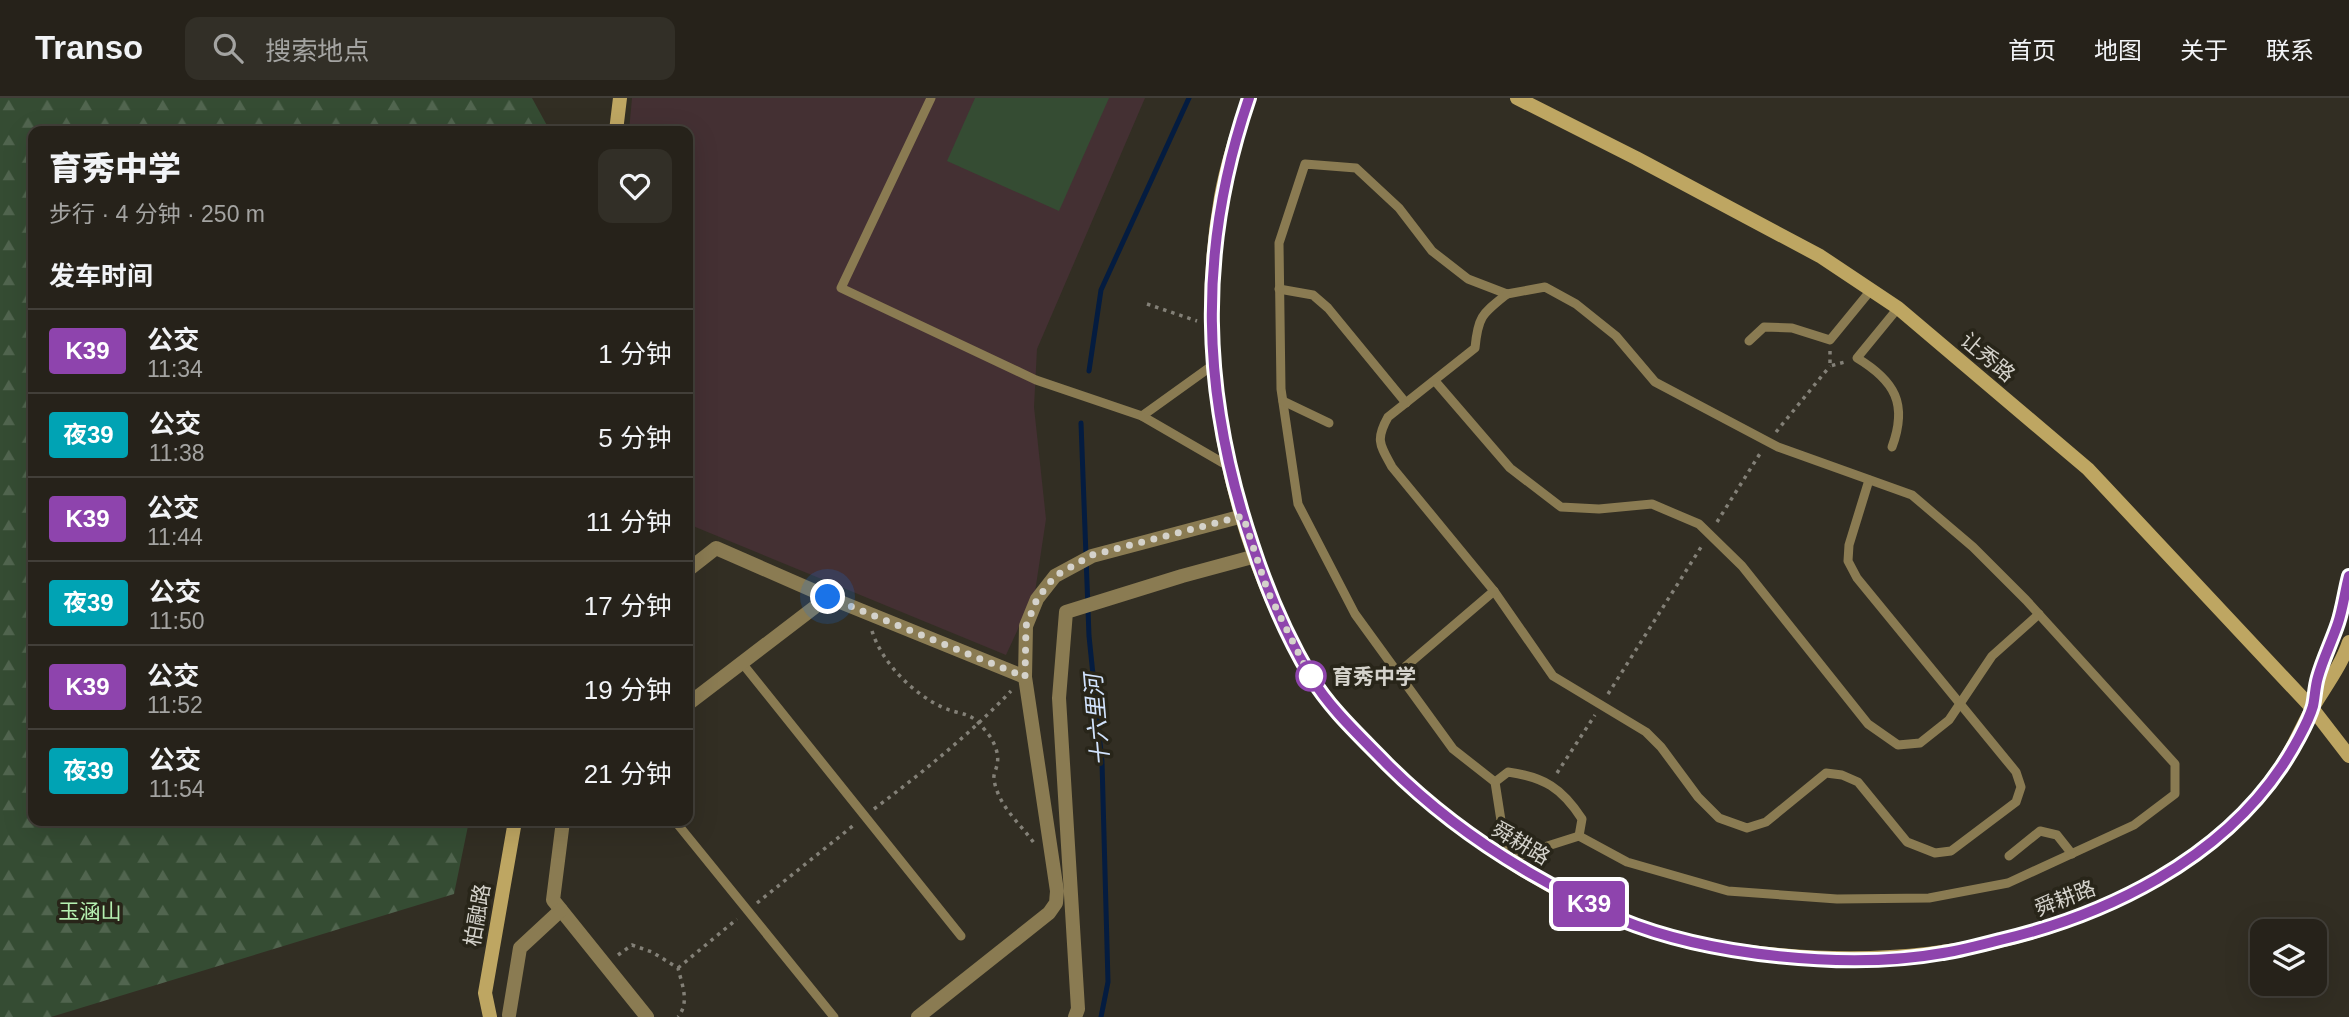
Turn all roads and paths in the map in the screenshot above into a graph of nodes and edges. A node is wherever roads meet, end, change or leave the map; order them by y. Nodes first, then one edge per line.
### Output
1 (621, 98) edge
2 (931, 98) edge
3 (1249, 98) edge
4 (1517, 98) edge
5 (617, 126) edge
6 (1279, 289) junction
7 (1871, 290) junction
8 (1507, 295) junction
9 (1147, 304) dead end
10 (1898, 308) junction
11 (1212, 327) junction
12 (1830, 340) junction
13 (1749, 341) dead end
14 (1857, 358) junction
15 (1213, 365) junction
16 (1830, 366) junction
17 (1435, 381) junction
18 (1283, 401) junction
19 (1406, 403) junction
20 (1142, 416) junction
21 (1329, 423) dead end
22 (1768, 442) junction
23 (1892, 447) dead end
24 (1230, 467) junction
25 (1869, 480) junction
26 (1243, 516) junction
27 (1709, 534) junction
28 (1256, 556) junction
29 (693, 566) edge
30 (2349, 576) edge
31 (1494, 591) junction
32 (828, 597) junction
33 (866, 612) junction
34 (2039, 614) junction
35 (2349, 642) edge
36 (742, 663) junction
37 (1398, 673) junction
38 (1025, 677) junction
39 (693, 700) edge
40 (1961, 703) junction
41 (1601, 705) junction
42 (2312, 708) junction
43 (979, 724) junction
44 (959, 742) dead end
45 (2349, 756) edge
46 (1495, 782) junction
47 (1550, 784) junction
48 (514, 826) edge
49 (563, 826) edge
50 (679, 826) edge
51 (1579, 836) junction
52 (1035, 845) dead end
53 (2072, 854) junction
54 (2009, 856) dead end
55 (1507, 859) junction
56 (787, 878) dead end
57 (561, 910) junction
58 (748, 910) junction
59 (961, 936) dead end
60 (604, 964) junction
61 (678, 968) junction
62 (509, 1014) dead end
63 (490, 1017) edge
64 (647, 1017) edge
65 (678, 1017) edge
66 (834, 1017) edge
67 (918, 1017) edge
68 (1075, 1017) edge

1 - 5 street
2 - 20 lane
3 - 11 street, 舜耕路
4 - 7 street, 让秀路
6 - 8 lane
6 - 18 lane
6 - 19 lane
7 - 10 street, 让秀路
7 - 12 lane
8 - 17 lane
8 - 22 lane
9 - 11 path
10 - 14 lane
10 - 42 street, 让秀路
11 - 15 street, 舜耕路
12 - 13 lane
12 - 16 path
14 - 16 path
14 - 23 lane
15 - 20 lane
15 - 24 street, 舜耕路
16 - 22 path
17 - 19 lane
17 - 27 lane
18 - 21 lane
18 - 37 lane
19 - 31 lane
20 - 24 lane
22 - 25 lane
22 - 27 path
24 - 26 street, 舜耕路
25 - 34 lane
25 - 40 lane
26 - 28 street, 舜耕路
26 - 38 street
27 - 40 lane
27 - 41 path
28 - 55 street, 舜耕路
28 - 68 street
29 - 32 street
30 - 42 street, 舜耕路
31 - 37 lane
31 - 41 lane
32 - 33 street
32 - 36 street
33 - 38 street
33 - 43 path
34 - 40 lane
34 - 53 lane
35 - 42 street, 舜耕路
36 - 39 street
36 - 59 lane
37 - 46 lane
38 - 43 path
38 - 67 street
40 - 41 lane
41 - 47 path
42 - 45 street, 让秀路
42 - 55 street, 舜耕路
43 - 44 path
43 - 52 path
46 - 47 lane
46 - 55 lane
47 - 51 lane
48 - 63 street, 柏融路
49 - 57 street
50 - 58 lane
51 - 53 lane
51 - 55 lane
53 - 54 lane
56 - 58 path
57 - 60 street
57 - 62 street
58 - 61 path
58 - 66 lane
60 - 61 path
60 - 64 street
61 - 65 path

